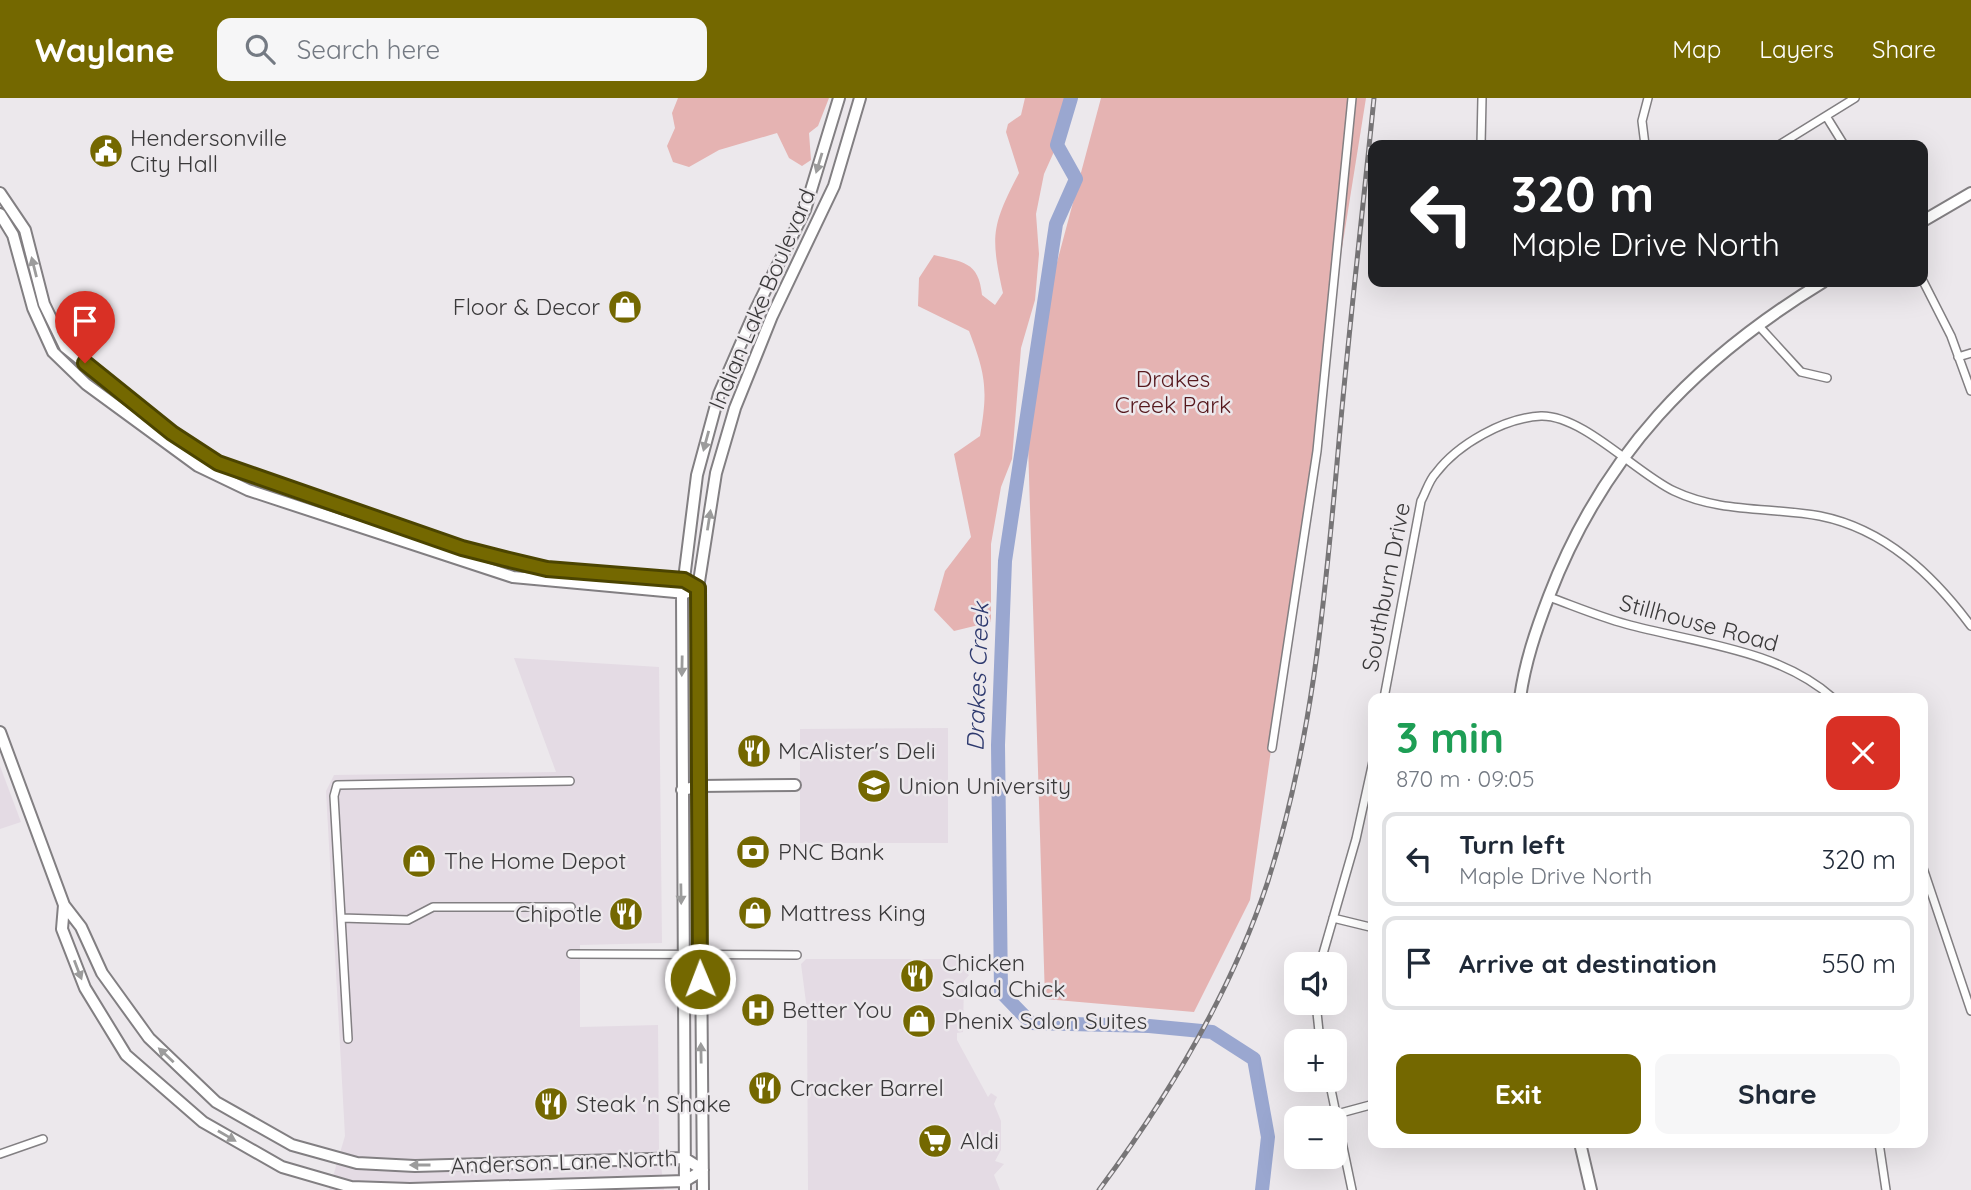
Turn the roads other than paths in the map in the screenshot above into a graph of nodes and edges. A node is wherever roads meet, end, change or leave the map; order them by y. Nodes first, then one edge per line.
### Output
1 (839, 98) edge
2 (860, 98) edge
3 (1352, 98) edge
4 (1482, 98) edge
5 (1648, 98) edge
6 (1855, 98) edge
7 (1826, 116) junction
8 (1481, 140) edge
9 (1644, 140) edge
10 (1787, 140) edge
11 (1841, 140) edge
12 (0, 193) edge
13 (1971, 193) edge
14 (0, 214) edge
15 (1928, 218) edge
16 (25, 230) junction
17 (13, 235) junction
18 (1815, 287) edge
19 (1926, 287) edge
20 (38, 306) junction
21 (1758, 325) junction
22 (1971, 353) edge
23 (1958, 357) junction
24 (1827, 378) dead end
25 (1971, 391) edge
26 (127, 399) junction
27 (118, 408) junction
28 (1622, 457) junction
29 (214, 468) junction
30 (460, 553) junction
31 (547, 569) junction
32 (684, 580) junction
33 (545, 582) junction
34 (698, 588) junction
35 (682, 595) junction
36 (1549, 597) junction
37 (1971, 626) edge
38 (1385, 693) edge
39 (1521, 693) edge
40 (1826, 693) edge
41 (0, 732) edge
42 (1272, 748) dead end
43 (570, 781) dead end
44 (1368, 784) edge
45 (795, 785) dead end
46 (699, 786) junction
47 (682, 790) junction
48 (1928, 883) edge
49 (64, 905) junction
50 (571, 907) dead end
51 (341, 918) junction
52 (1333, 918) junction
53 (1368, 927) edge
54 (1323, 952) edge
55 (571, 954) dead end
56 (700, 955) junction
57 (797, 955) dead end
58 (682, 956) junction
59 (1971, 1011) edge
60 (348, 1039) dead end
61 (1368, 1106) edge
62 (1347, 1111) edge
63 (43, 1139) dead end
64 (1581, 1148) edge
65 (1880, 1148) edge
66 (0, 1154) edge
67 (684, 1158) junction
68 (1347, 1165) edge
69 (703, 1170) junction
70 (685, 1186) edge
71 (703, 1190) edge
72 (1352, 1190) edge
73 (1591, 1190) edge
74 (1886, 1190) edge

1 -> 32 street, Indian Lake Boulevard
34 -> 2 street, Indian Lake Boulevard
3 - 42 street
4 - 8 street
5 - 9 street
6 - 7 street
7 - 10 street
7 - 11 street
12 - 16 street
13 - 15 street
14 - 17 street
16 - 17 street
20 -> 16 street
17 - 20 street
18 - 21 street
19 - 23 street
20 - 26 street
20 - 27 street
21 - 24 street
21 - 28 street
22 - 23 street
23 - 25 street
26 - 27 street
26 - 29 street
27 - 29 street
28 - 36 street
28 - 37 street, Southburn Drive
28 - 38 street, Southburn Drive
29 - 30 street
30 - 31 street
30 - 33 street
31 - 32 street
31 - 33 street
32 - 34 street
32 - 35 street, Indian Lake Boulevard
33 - 35 street
34 - 35 street
34 - 46 street, Indian Lake Boulevard
35 -> 47 street, Indian Lake Boulevard
36 - 39 street
36 - 40 street, Stillhouse Road
41 - 49 street, Anderson Lane North
43 - 51 street
44 - 52 street
45 - 46 street
46 - 47 street
46 - 56 street, Indian Lake Boulevard
47 -> 58 street, Indian Lake Boulevard
48 - 59 street
67 -> 49 street, Anderson Lane North
49 -> 70 street, Anderson Lane North
50 - 51 street
51 - 60 street
52 - 53 street
52 - 54 street
55 - 58 street
56 - 57 street
56 - 58 street
69 -> 56 street, Indian Lake Boulevard
58 - 67 street, Indian Lake Boulevard
61 - 62 street
63 - 66 street
64 - 73 street
65 - 74 street
67 - 69 street, Anderson Lane North
67 - 70 street, Indian Lake Boulevard
68 - 72 street
69 - 70 street, Anderson Lane North
69 - 71 street, Indian Lake Boulevard

